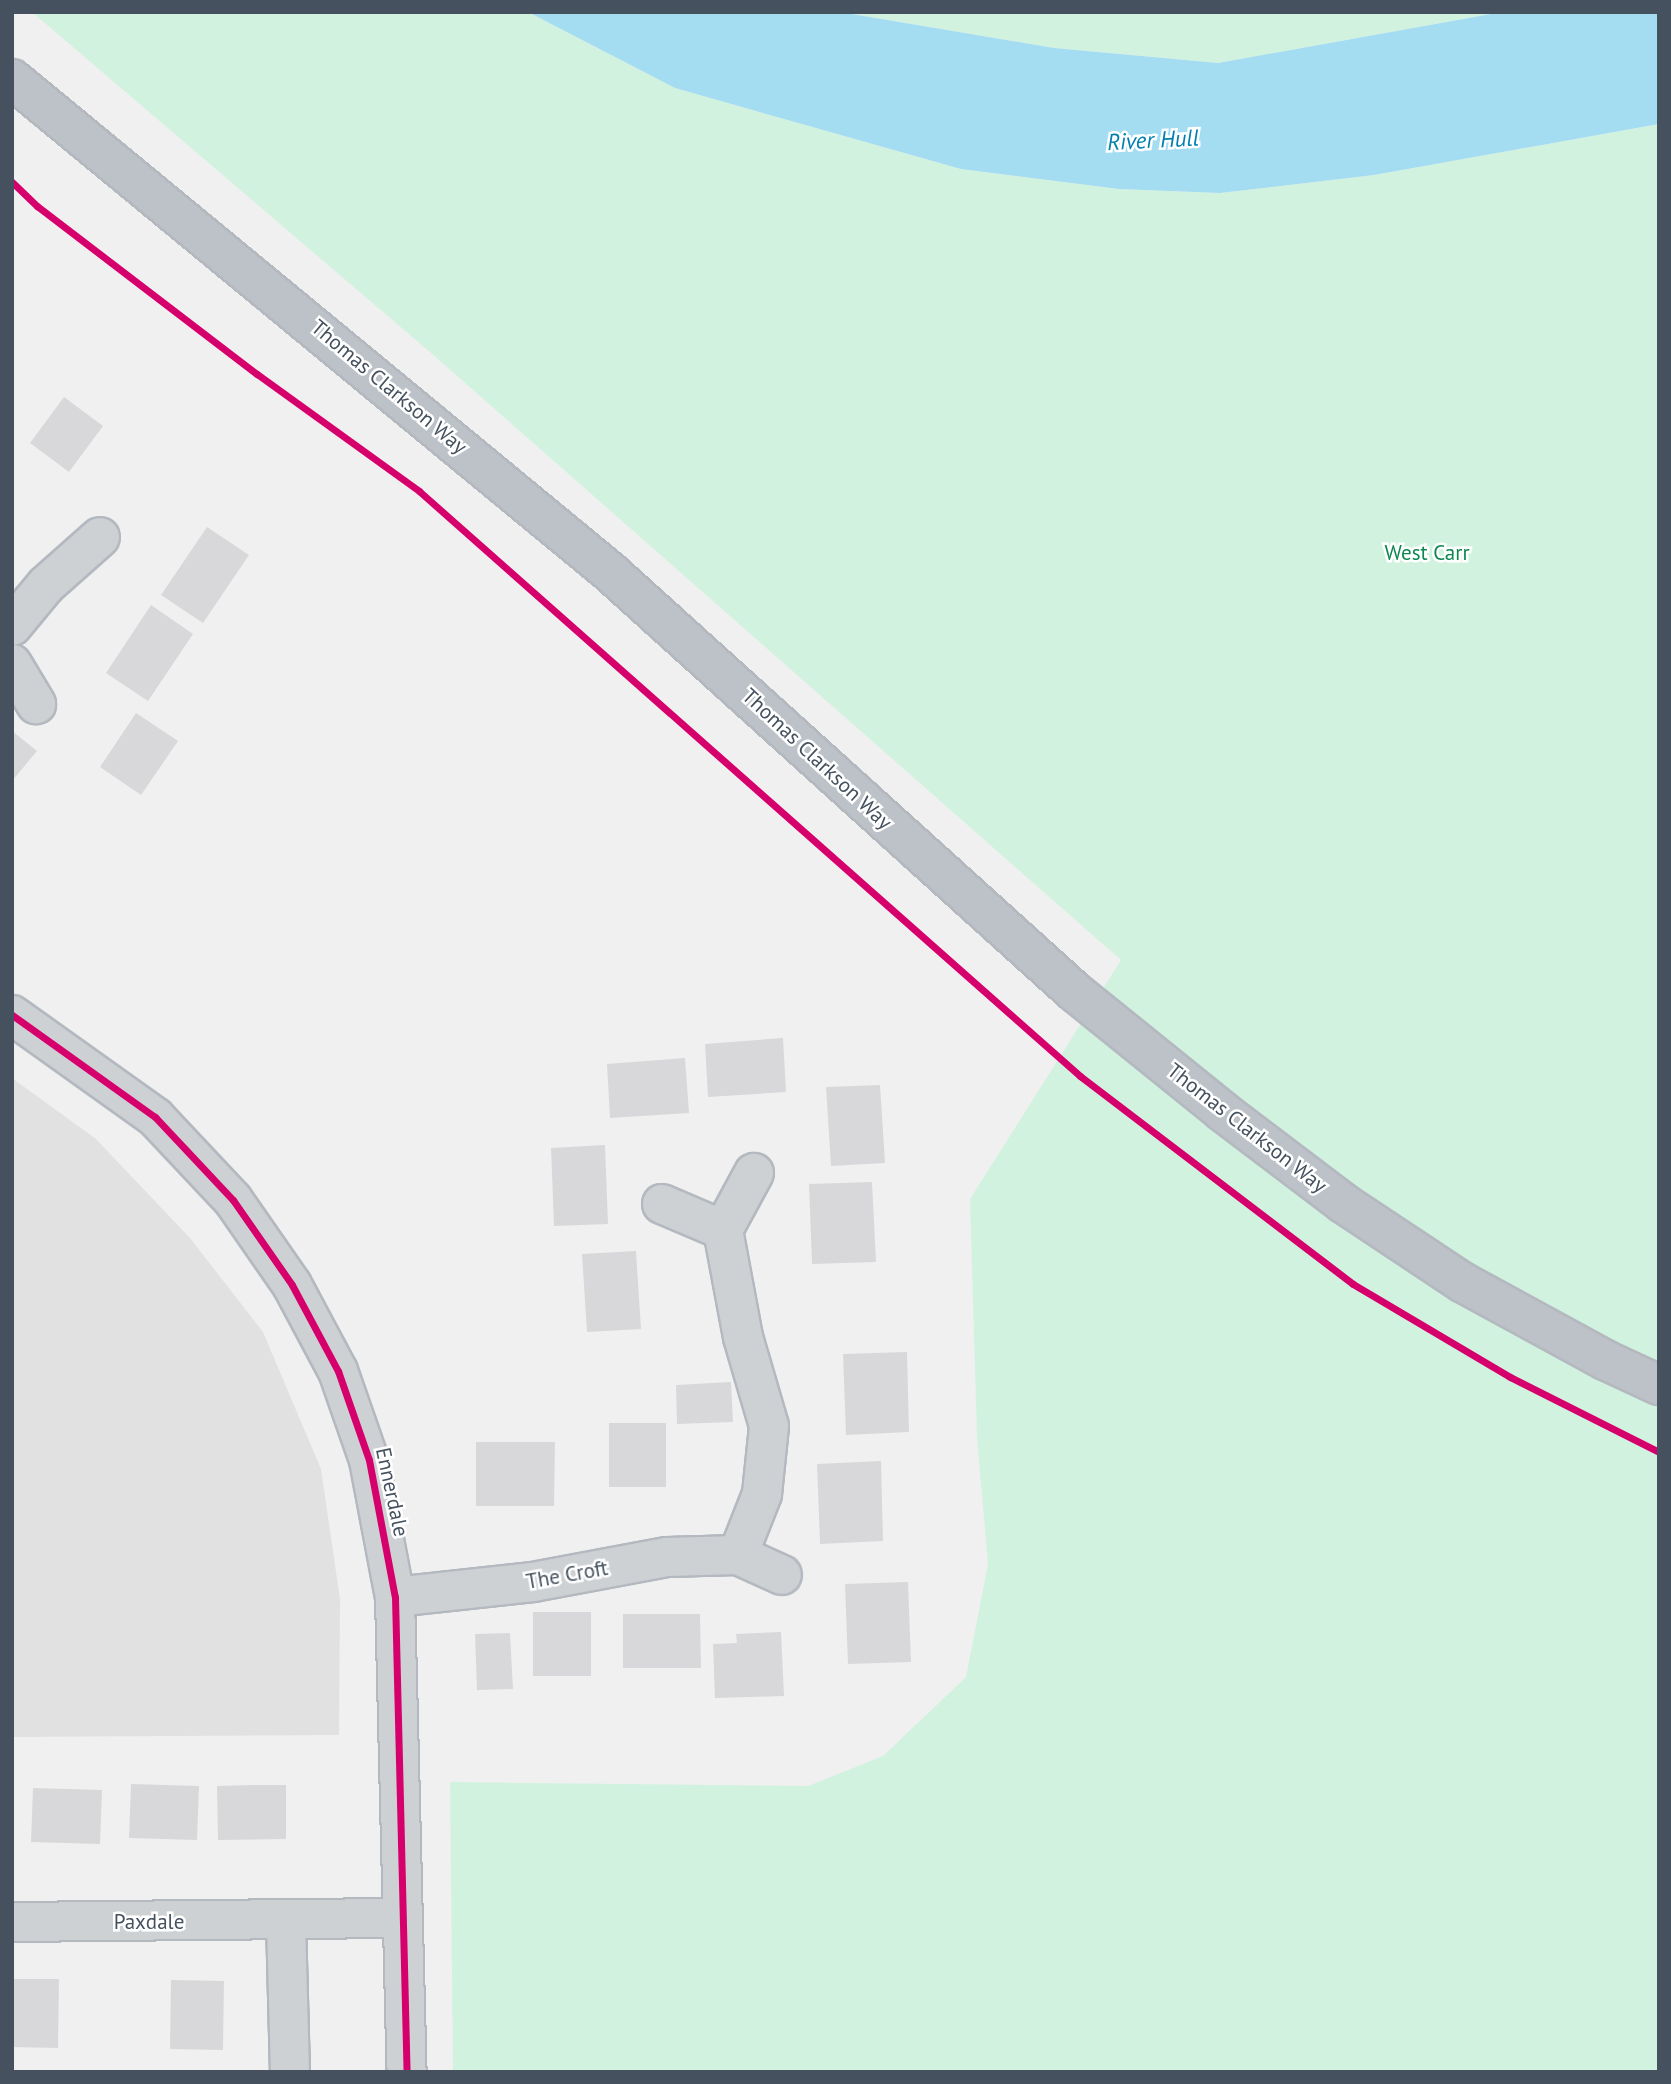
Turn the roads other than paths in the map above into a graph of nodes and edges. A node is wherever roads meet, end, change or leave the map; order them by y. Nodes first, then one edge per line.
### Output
1 (12, 79) edge
2 (100, 537) dead end
3 (12, 626) edge
4 (12, 664) edge
5 (36, 704) dead end
6 (12, 1015) edge
7 (754, 1173) dead end
8 (662, 1203) dead end
9 (723, 1230) junction
10 (1659, 1384) edge
11 (738, 1555) junction
12 (782, 1575) dead end
13 (396, 1597) junction
14 (402, 1918) junction
15 (286, 1921) junction
16 (12, 1922) edge
17 (290, 2072) edge
18 (408, 2072) edge

1 - 10 highway, Thomas Clarkson Way
2 - 3 street
4 - 5 street
6 - 13 street, Ennerdale
7 - 9 street
8 - 9 street
9 - 11 street
11 - 12 street, The Croft
11 - 13 street, The Croft
13 - 14 street, Ennerdale
14 - 15 street, Paxdale
14 - 18 street, Ennerdale
15 - 16 street, Paxdale
15 - 17 street

